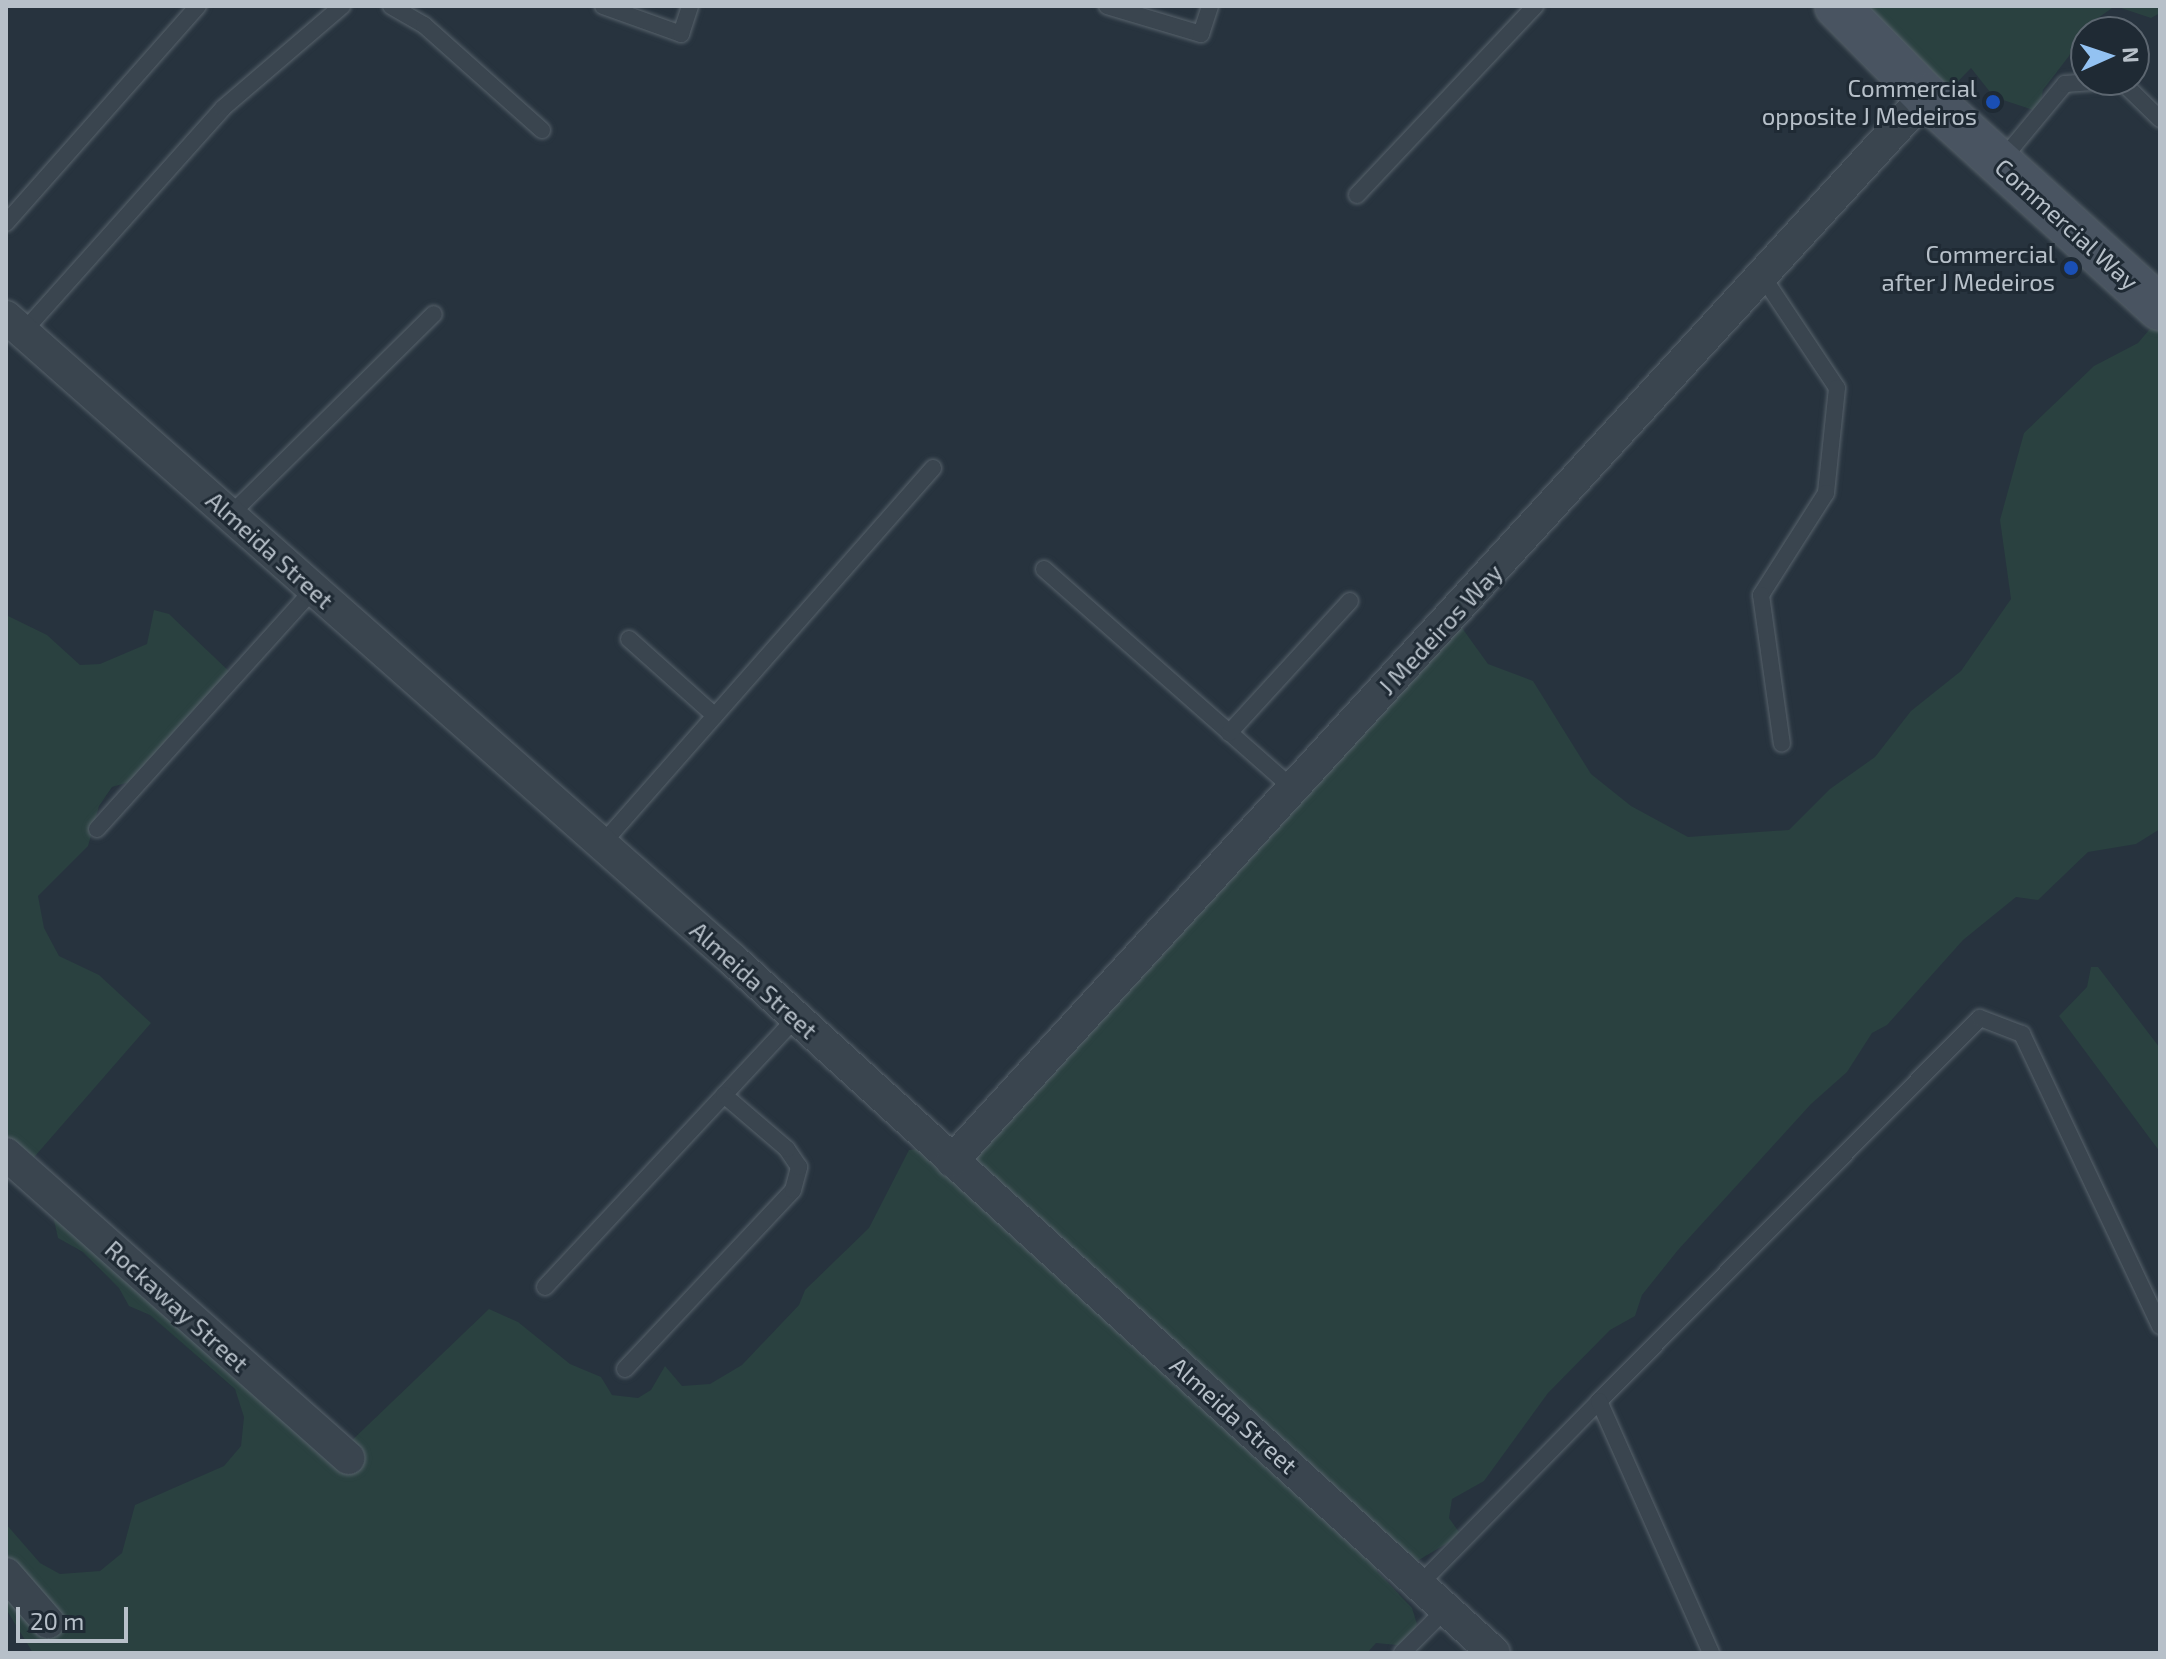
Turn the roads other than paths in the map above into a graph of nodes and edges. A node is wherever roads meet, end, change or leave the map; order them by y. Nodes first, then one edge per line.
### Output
1 (198, 6) edge
2 (342, 6) edge
3 (391, 6) edge
4 (603, 6) edge
5 (690, 6) edge
6 (1107, 6) edge
7 (1210, 6) edge
8 (1535, 6) edge
9 (1837, 6) edge
10 (1926, 96) junction
11 (2160, 119) edge
12 (542, 130) dead end
13 (2000, 163) junction
14 (1357, 195) dead end
15 (6, 223) edge
16 (1763, 277) junction
17 (2160, 308) edge
18 (434, 314) dead end
19 (14, 324) edge
20 (933, 468) dead end
21 (230, 515) junction
22 (1044, 569) dead end
23 (314, 589) junction
24 (1350, 601) dead end
25 (629, 639) dead end
26 (715, 716) junction
27 (1229, 733) junction
28 (1782, 744) dead end
29 (1292, 788) junction
30 (97, 829) dead end
31 (602, 844) junction
32 (796, 1018) junction
33 (724, 1095) junction
34 (6, 1154) edge
35 (952, 1161) junction
36 (545, 1287) dead end
37 (2160, 1326) edge
38 (625, 1369) dead end
39 (1599, 1401) junction
40 (349, 1458) dead end
41 (6, 1574) edge
42 (1420, 1584) junction
43 (1446, 1609) junction
44 (48, 1622) dead end
45 (1402, 1653) edge
46 (1494, 1653) edge
47 (1711, 1653) edge

1 - 15 lane
2 - 19 lane
3 - 12 lane
4 - 5 lane
6 - 7 lane
8 - 14 lane
9 - 10 street, Commercial Way
10 - 13 street, Commercial Way
10 - 16 street, J Medeiros Way
11 - 13 lane
13 - 17 street, Commercial Way
16 - 28 lane
16 - 29 street, J Medeiros Way
18 - 21 lane
19 - 21 street, Almeida Street
20 - 26 lane
21 - 23 street, Almeida Street
22 - 27 lane
23 - 30 lane
23 - 31 street, Almeida Street
24 - 27 lane
25 - 26 lane
26 - 31 lane
27 - 29 lane
29 - 35 street, J Medeiros Way
31 - 32 street, Almeida Street
32 - 33 lane
32 - 35 street, Almeida Street
33 - 36 lane
33 - 38 lane
34 - 40 street, Rockaway Street
35 - 42 street, Almeida Street
37 - 39 lane
39 - 42 lane
39 - 47 lane
41 - 44 street
42 - 43 street, Almeida Street
43 - 45 lane
43 - 46 street, Almeida Street

